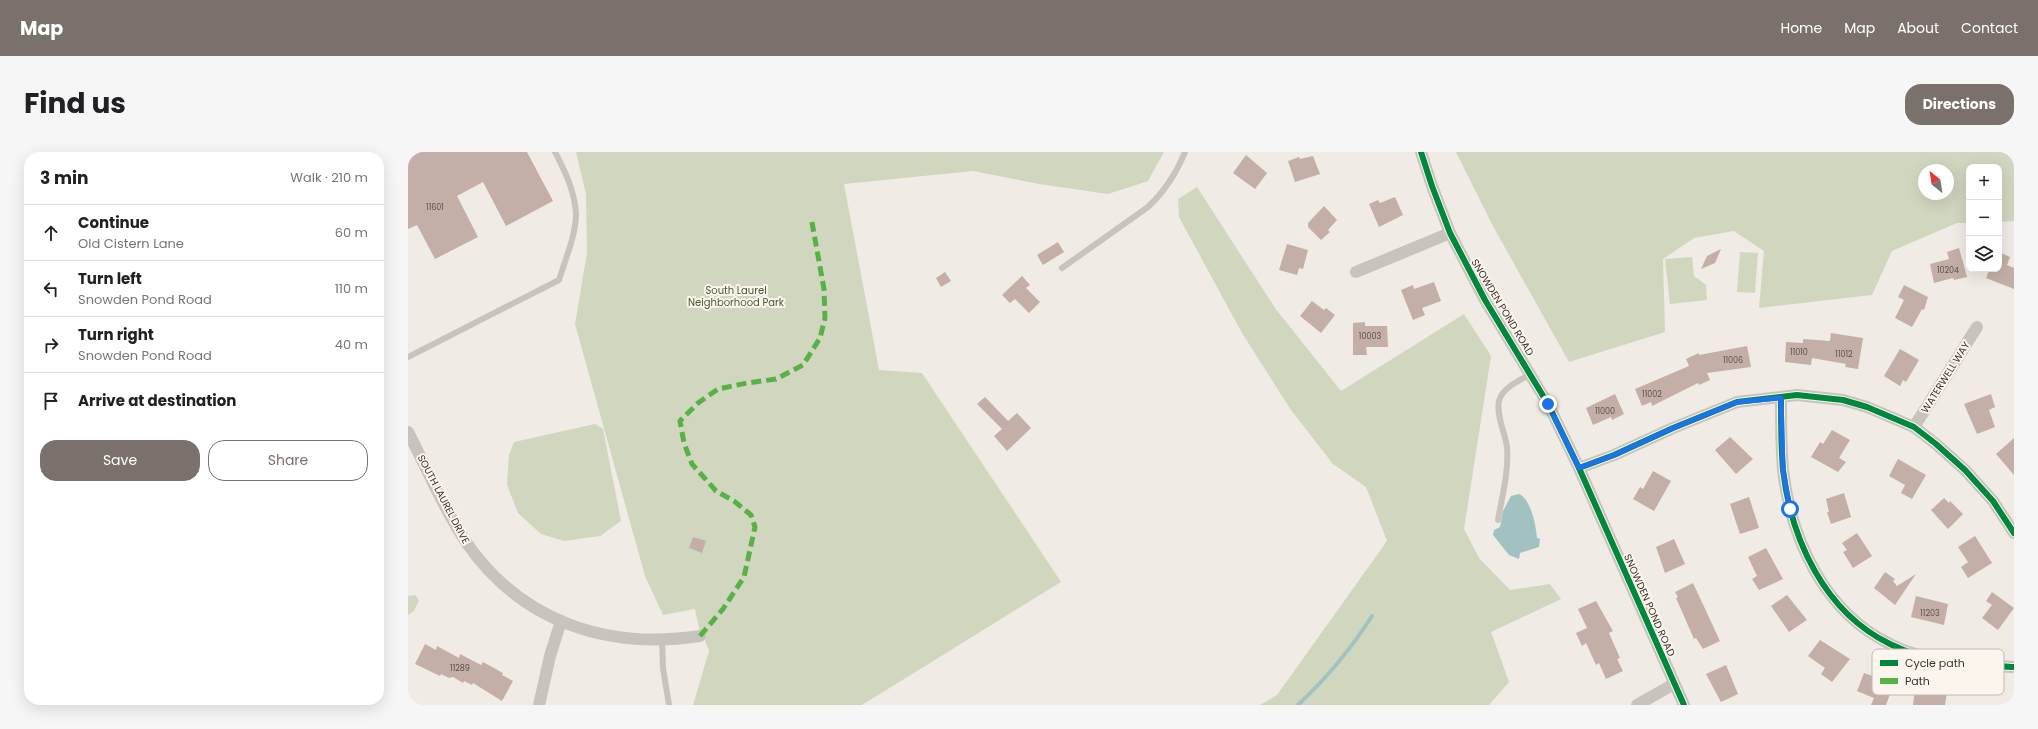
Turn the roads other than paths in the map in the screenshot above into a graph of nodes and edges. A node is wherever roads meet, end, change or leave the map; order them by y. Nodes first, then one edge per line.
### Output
1 (555, 152) edge
2 (1185, 152) edge
3 (1422, 152) edge
4 (1450, 233) junction
5 (1062, 268) dead end
6 (1356, 272) dead end
7 (1977, 327) dead end
8 (408, 357) edge
9 (1531, 374) junction
10 (1781, 398) junction
11 (1914, 427) junction
12 (408, 432) edge
13 (1579, 468) junction
14 (1498, 520) dead end
15 (2014, 533) edge
16 (561, 621) junction
17 (700, 636) dead end
18 (662, 640) junction
19 (1902, 649) edge
20 (2004, 666) edge
21 (2014, 667) edge
22 (1674, 684) junction
23 (539, 705) edge
24 (669, 705) edge
25 (1637, 705) edge
26 (1684, 705) edge

1 - 8 lane
2 - 5 lane
3 - 4 street, SNOWDEN POND ROAD
4 - 6 street
4 - 9 street, SNOWDEN POND ROAD
7 - 11 street, WATERWELL WAY
9 - 13 street, SNOWDEN POND ROAD
9 - 14 lane
10 - 11 street
10 - 13 street
10 - 19 street
11 - 15 street
12 - 16 street, SOUTH LAUREL DRIVE
13 - 22 street, SNOWDEN POND ROAD
16 - 18 street, SOUTH LAUREL DRIVE
16 - 23 street
17 - 18 street, SOUTH LAUREL DRIVE
18 - 24 lane
20 - 21 street
22 - 25 street
22 - 26 street, SNOWDEN POND ROAD

